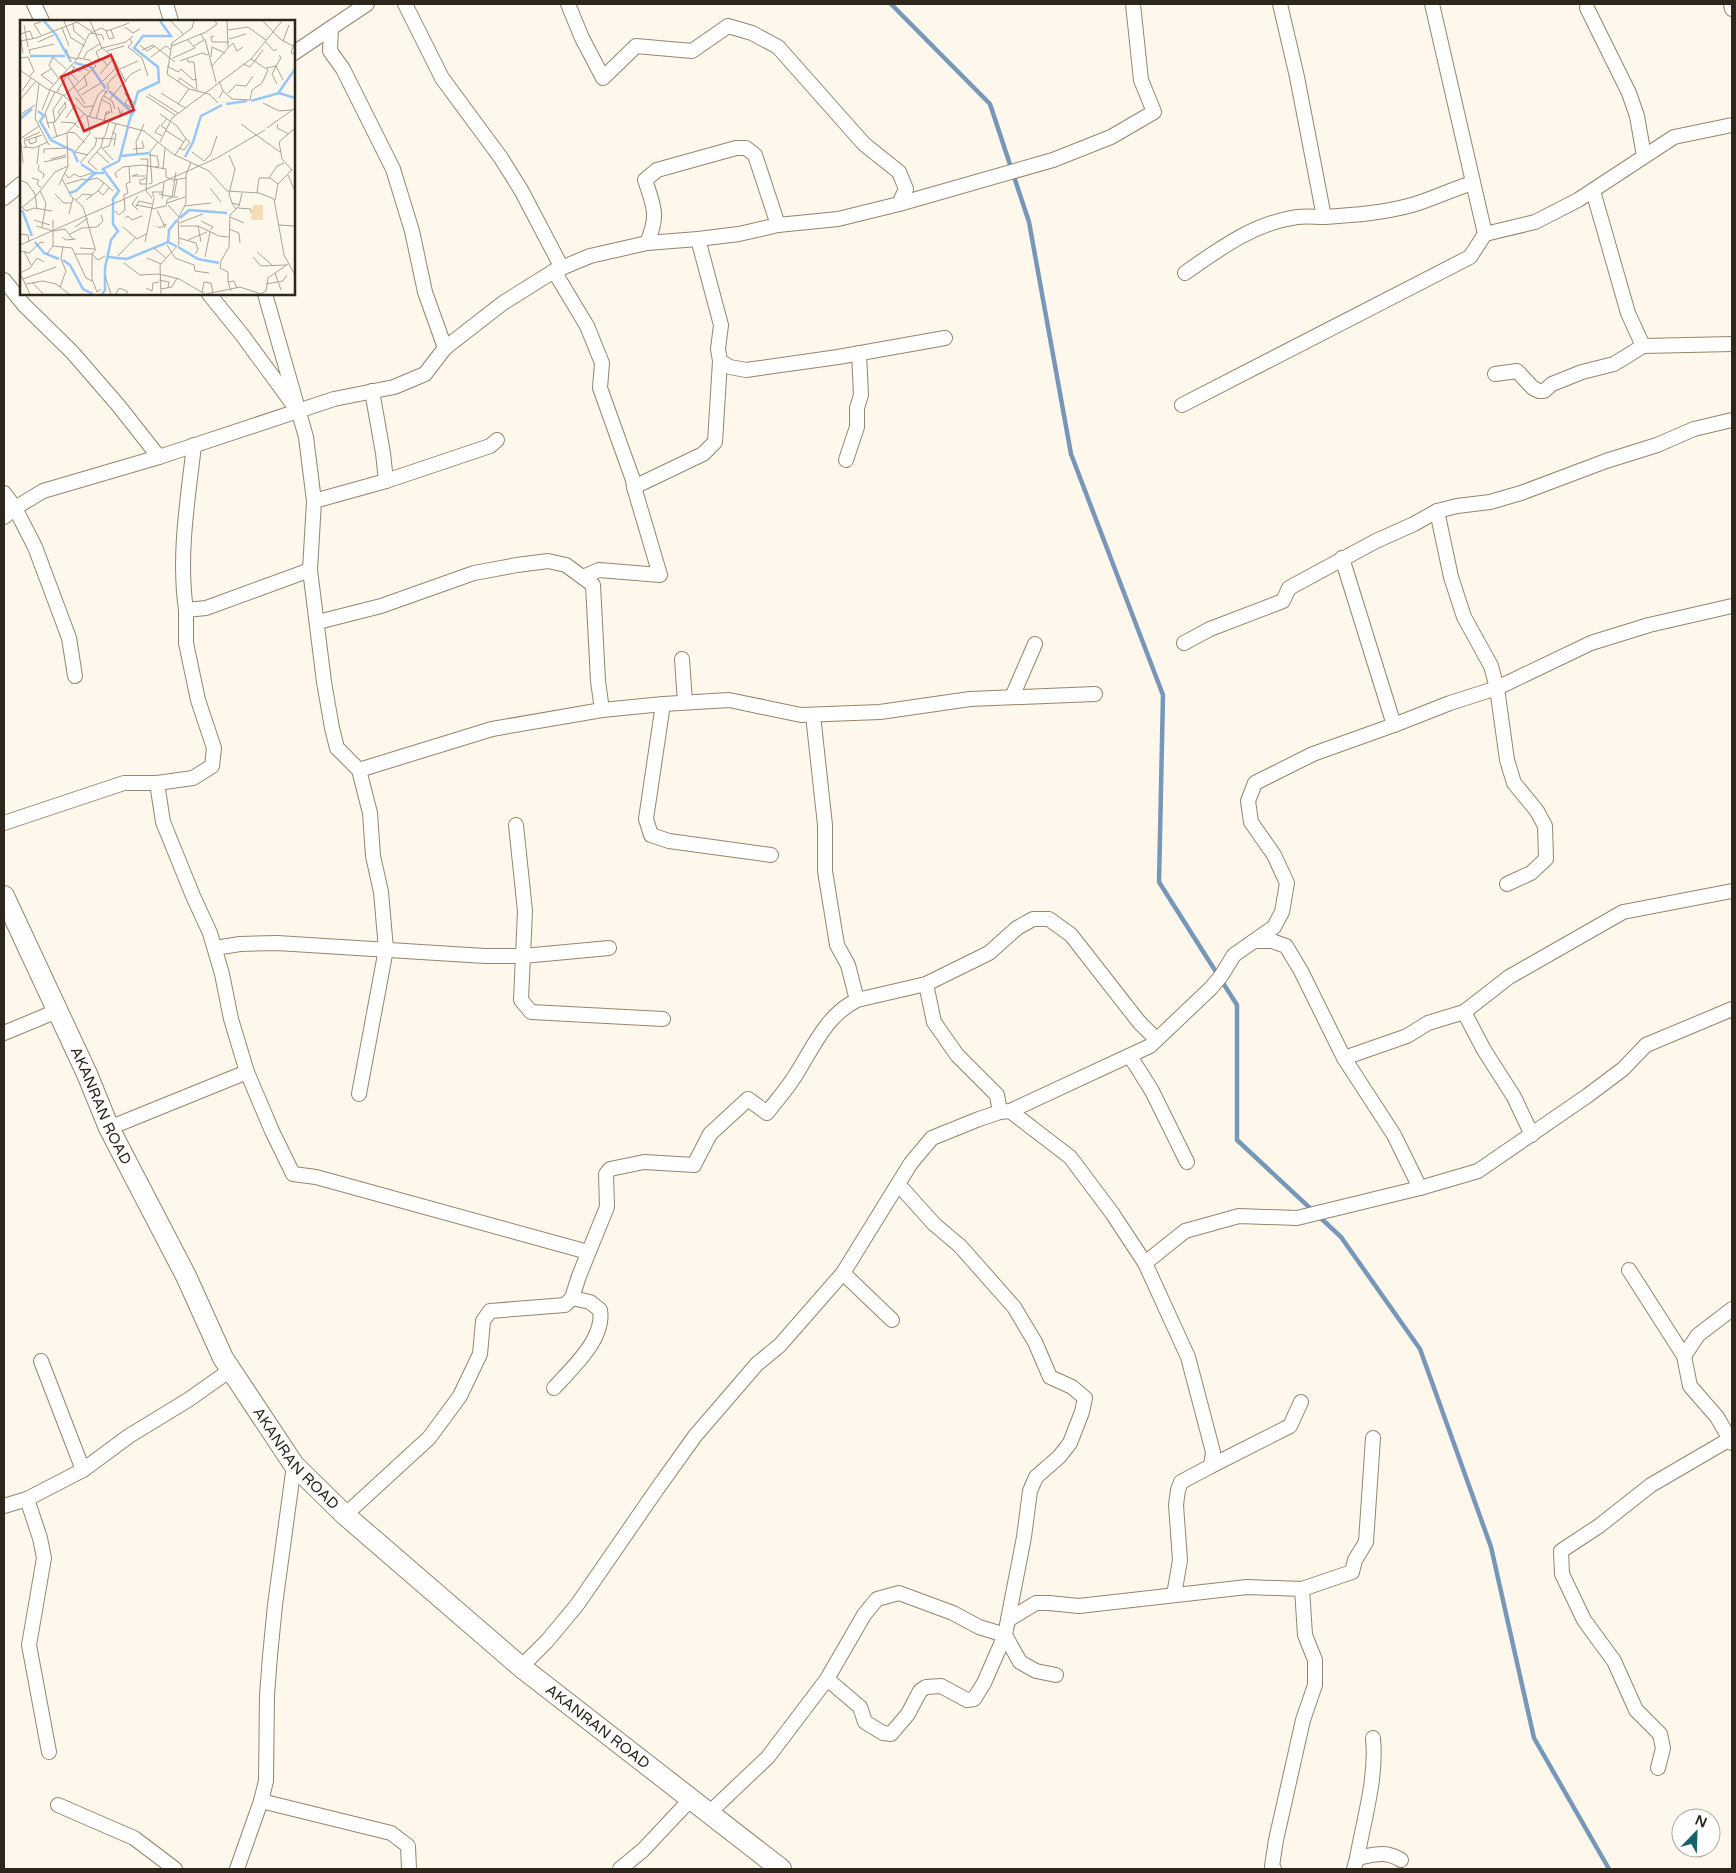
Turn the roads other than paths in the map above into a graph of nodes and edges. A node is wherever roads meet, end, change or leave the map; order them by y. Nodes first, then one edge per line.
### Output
1 (34, 4) edge
2 (166, 4) edge
3 (367, 4) edge
4 (405, 4) edge
5 (568, 4) edge
6 (1133, 4) edge
7 (1280, 4) edge
8 (1432, 4) edge
9 (1731, 4) edge
10 (1589, 5) edge
11 (1732, 9) edge
12 (42, 20) edge
13 (170, 20) edge
14 (331, 28) junction
15 (295, 52) edge
16 (1732, 125) edge
17 (1644, 156) junction
18 (1473, 183) junction
19 (20, 185) edge
20 (1593, 190) junction
21 (4, 198) edge
22 (900, 204) junction
23 (1324, 217) junction
24 (778, 225) junction
25 (1485, 234) junction
26 (698, 240) junction
27 (647, 243) junction
28 (558, 269) junction
29 (1184, 273) dead end
30 (4, 280) edge
31 (210, 295) edge
32 (264, 295) edge
33 (945, 338) dead end
34 (1732, 344) edge
35 (1643, 346) junction
36 (445, 348) junction
37 (859, 354) junction
38 (720, 361) junction
39 (1495, 374) dead end
40 (372, 391) junction
41 (1182, 405) dead end
42 (298, 412) junction
43 (1732, 420) edge
44 (497, 440) dead end
45 (194, 445) junction
46 (159, 457) junction
47 (846, 460) dead end
48 (386, 481) junction
49 (634, 486) junction
50 (4, 493) edge
51 (314, 501) junction
52 (15, 508) junction
53 (1437, 511) junction
54 (4, 517) edge
55 (1342, 558) junction
56 (310, 570) junction
57 (584, 577) junction
58 (1732, 606) edge
59 (186, 610) junction
60 (318, 622) junction
61 (1184, 643) dead end
62 (1036, 644) dead end
63 (682, 659) dead end
64 (75, 676) dead end
65 (1497, 688) junction
66 (1095, 694) dead end
67 (1012, 697) junction
68 (684, 702) junction
69 (663, 704) junction
70 (602, 710) junction
71 (813, 714) junction
72 (1394, 725) junction
73 (359, 770) junction
74 (157, 783) junction
75 (4, 823) edge
76 (516, 825) dead end
77 (771, 855) dead end
78 (1507, 884) dead end
79 (1732, 891) edge
80 (4, 896) edge
81 (1255, 941) junction
82 (215, 948) junction
83 (609, 948) dead end
84 (386, 949) junction
85 (524, 956) junction
86 (926, 984) junction
87 (857, 1000) junction
88 (1732, 1009) edge
89 (58, 1011) junction
90 (1464, 1012) junction
91 (663, 1019) dead end
92 (4, 1032) edge
93 (1156, 1039) junction
94 (1130, 1056) junction
95 (1344, 1058) junction
96 (247, 1072) junction
97 (359, 1094) dead end
98 (1005, 1112) junction
99 (109, 1128) junction
100 (1532, 1135) junction
101 (1187, 1162) dead end
102 (899, 1185) junction
103 (1420, 1188) junction
104 (588, 1252) junction
105 (1145, 1263) junction
106 (1630, 1270) dead end
107 (843, 1273) junction
108 (572, 1298) junction
109 (1732, 1309) edge
110 (892, 1320) dead end
111 (1684, 1356) junction
112 (41, 1361) dead end
113 (232, 1369) junction
114 (554, 1388) dead end
115 (1301, 1402) dead end
116 (1373, 1438) dead end
117 (1731, 1441) edge
118 (294, 1465) junction
119 (1211, 1466) junction
120 (83, 1470) junction
121 (26, 1499) junction
122 (4, 1506) edge
123 (345, 1515) junction
124 (1302, 1589) junction
125 (1174, 1595) junction
126 (1008, 1620) junction
127 (1005, 1635) junction
128 (521, 1667) junction
129 (1056, 1675) dead end
130 (828, 1679) junction
131 (1373, 1738) dead end
132 (49, 1752) dead end
133 (1658, 1768) dead end
134 (690, 1800) junction
135 (262, 1801) junction
136 (58, 1805) dead end
137 (709, 1813) junction
138 (1401, 1860) dead end
139 (1356, 1864) edge
140 (175, 1869) edge
141 (236, 1869) edge
142 (409, 1869) edge
143 (620, 1869) edge
144 (781, 1869) edge
145 (1274, 1869) edge

1 - 12 street
2 - 13 street
3 - 14 street
4 - 28 street
5 - 22 street
6 - 22 street
7 - 23 street
8 - 18 street
9 - 11 street
10 - 17 street
14 - 15 street
14 - 36 street
16 - 17 street
17 - 20 street
18 - 23 street
18 - 25 street
19 - 21 street
20 - 25 street
20 - 35 street
22 - 24 street
23 - 29 street
24 - 26 street
24 - 27 street
25 - 41 street
26 - 27 street
26 - 38 street
27 - 28 street
28 - 36 street
28 - 49 street
30 - 46 street
31 - 42 street
32 - 42 street
33 - 37 street
34 - 35 street
35 - 39 street
36 - 40 street
37 - 38 street
37 - 47 street
38 - 49 street
40 - 42 street
40 - 48 street
42 - 45 street
42 - 51 street
43 - 53 street
44 - 48 street
45 - 46 street
45 - 59 street
46 - 52 street
48 - 51 street
49 - 57 street
50 - 52 street
51 - 56 street
52 - 54 street
52 - 64 street
53 - 55 street
53 - 65 street
55 - 61 street
55 - 72 street
56 - 59 street
56 - 60 street
57 - 60 street
57 - 70 street
58 - 65 street
59 - 74 street
60 - 73 street
62 - 67 street
63 - 68 street
65 - 72 street
65 - 78 street
66 - 67 street
67 - 71 street
68 - 69 street
68 - 71 street
69 - 70 street
69 - 77 street
70 - 73 street
71 - 87 street
72 - 81 street
73 - 84 street
74 - 75 street
74 - 82 street
76 - 85 street
79 - 90 street
80 - 89 main road, AKANRAN ROAD
81 - 93 street
81 - 95 street
82 - 84 street
82 - 96 street
83 - 85 street
84 - 85 street
84 - 97 street
85 - 91 street
86 - 87 street
86 - 93 street
86 - 98 street
87 - 104 street
88 - 100 street
89 - 92 street
89 - 99 main road, AKANRAN ROAD
90 - 95 street
90 - 100 street
93 - 94 street
94 - 98 street
94 - 101 street
95 - 103 street
96 - 99 street
96 - 104 street
98 - 102 street
98 - 105 street
99 - 113 main road, AKANRAN ROAD
100 - 103 street
102 - 107 street
102 - 126 street
103 - 105 street
104 - 108 street
105 - 119 street
106 - 111 street
107 - 110 street
107 - 128 street
108 - 114 street
108 - 123 street
109 - 111 street
111 - 117 street
112 - 120 street
113 - 118 main road, AKANRAN ROAD
113 - 120 street
115 - 119 street
116 - 124 street
117 - 133 street
118 - 123 main road, AKANRAN ROAD
118 - 135 street
119 - 125 street
120 - 121 street
121 - 122 street
121 - 132 street
123 - 128 main road, AKANRAN ROAD
124 - 125 street
124 - 145 street
125 - 126 street
126 - 127 street
127 - 129 street
127 - 130 street
127 - 130 street
128 - 134 main road, AKANRAN ROAD
130 - 137 street
131 - 139 street
134 - 137 main road, AKANRAN ROAD
134 - 143 street
135 - 141 street
135 - 142 street
136 - 140 street
137 - 144 main road, AKANRAN ROAD
138 - 139 street

